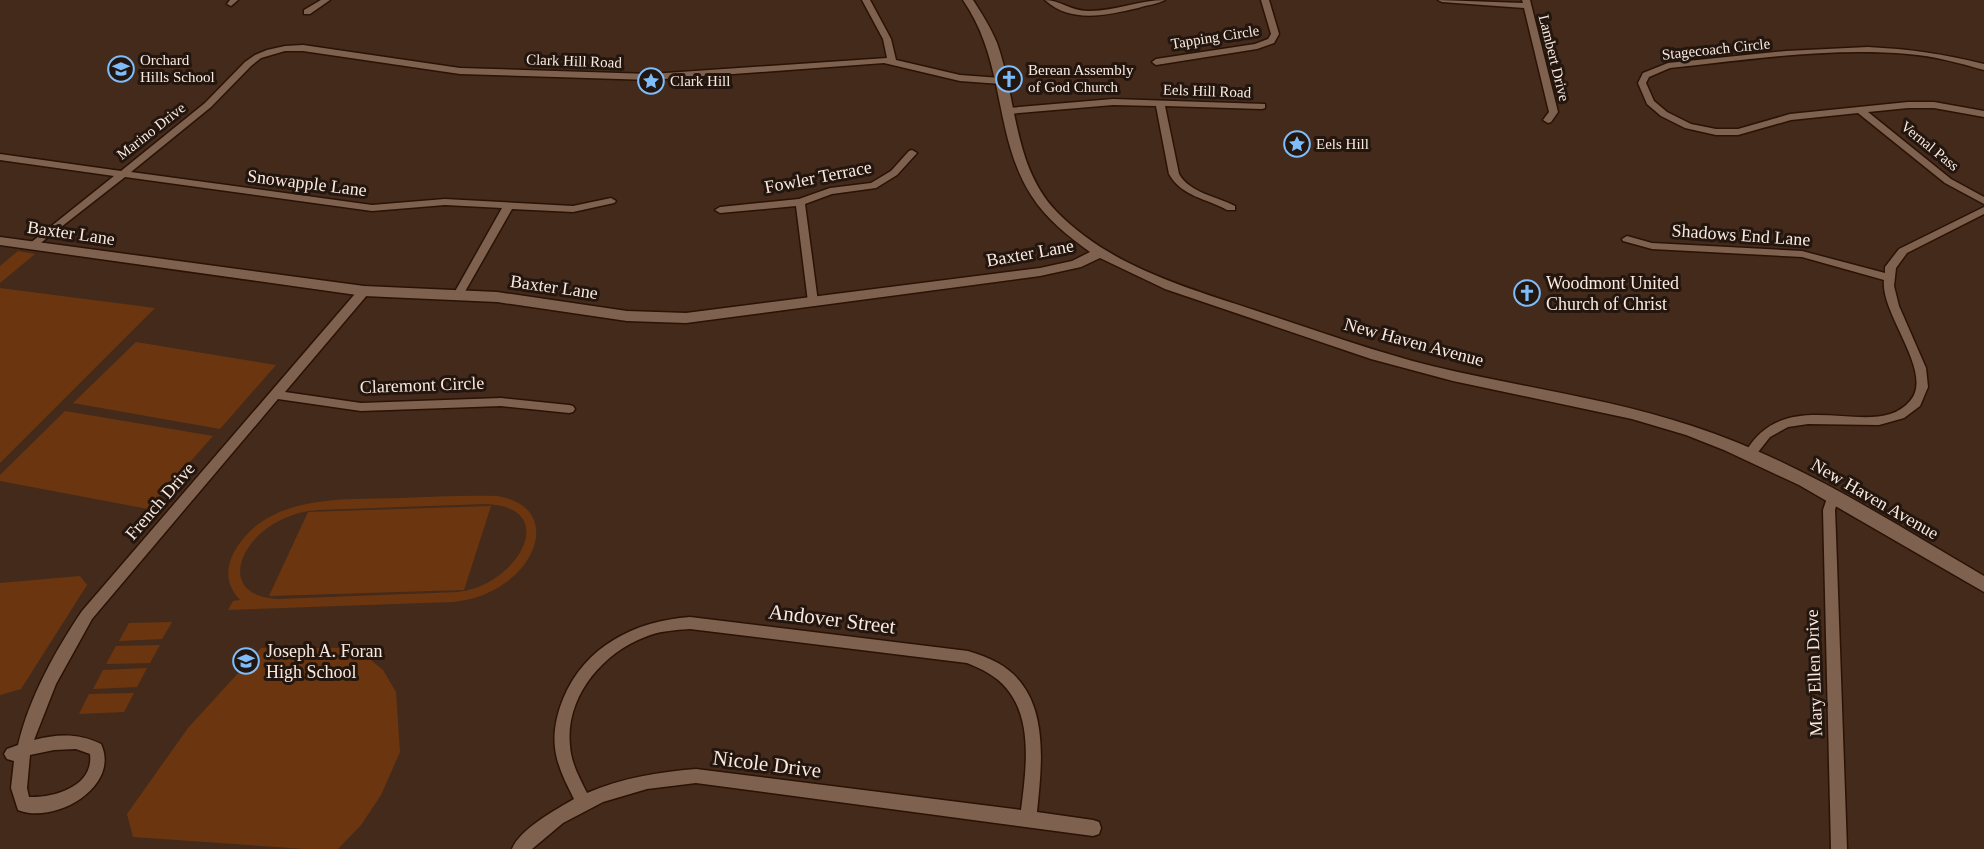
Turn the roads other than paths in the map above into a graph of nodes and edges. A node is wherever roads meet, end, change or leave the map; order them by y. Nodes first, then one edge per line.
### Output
1 (326, 0) edge
2 (866, 0) edge
3 (968, 0) edge
4 (1049, 0) edge
5 (1161, 0) edge
6 (1265, 0) edge
7 (1442, 0) edge
8 (1527, 3) edge
9 (307, 12) dead end
10 (289, 47) joint
11 (892, 61) junction
12 (1156, 62) dead end
13 (1984, 67) edge
14 (1001, 81) junction
15 (1160, 103) junction
16 (1262, 106) dead end
17 (1860, 110) junction
18 (1008, 111) junction
19 (1984, 114) edge
20 (1548, 120) dead end
21 (912, 153) dead end
22 (0, 157) edge
23 (120, 174) junction
24 (611, 201) dead end
25 (1984, 201) edge
26 (800, 202) junction
27 (509, 205) junction
28 (1231, 208) dead end
29 (720, 210) dead end
30 (1984, 210) edge
31 (1627, 239) dead end
32 (0, 242) edge
33 (33, 246) junction
34 (1100, 253) junction
35 (1887, 277) junction
36 (364, 291) junction
37 (458, 295) junction
38 (813, 302) junction
39 (277, 395) junction
40 (569, 409) dead end
41 (1751, 453) junction
42 (1833, 496) junction
43 (1984, 585) edge
44 (12, 754) junction
45 (583, 802) junction
46 (1028, 819) junction
47 (1093, 828) dead end
48 (520, 849) edge
49 (1839, 849) edge

1 - 9 street
2 - 11 street
3 - 14 main road, New Haven Avenue
4 - 5 street
6 - 12 street, Tapping Circle
7 - 8 street
8 - 20 street, Lambert Drive
10 - 11 street, Clark Hill Road
10 - 23 street, Marino Drive
11 - 14 street, Clark Hill Road
13 - 17 street, Stagecoach Circle
14 - 18 main road, New Haven Avenue
15 - 16 street, Eels Hill Road
15 - 18 street, Eels Hill Road
15 - 28 street
17 - 19 street, Stagecoach Circle
17 - 25 street, Vernal Pass
18 - 34 main road, New Haven Avenue
21 - 26 street, Fowler Terrace
22 - 23 street, Snowapple Lane
23 - 27 street, Snowapple Lane
23 - 33 street, Marino Drive
24 - 27 street, Snowapple Lane
26 - 29 street, Fowler Terrace
26 - 38 street
27 - 37 street
30 - 35 street
31 - 35 street, Shadows End Lane
32 - 33 main road, Baxter Lane
33 - 36 main road, Baxter Lane
34 - 38 main road, Baxter Lane
34 - 41 main road, New Haven Avenue
35 - 41 street
36 - 37 main road, Baxter Lane
36 - 39 street, French Drive
37 - 38 main road, Baxter Lane
39 - 40 street, Claremont Circle
39 - 44 street, French Drive
41 - 42 main road, New Haven Avenue
42 - 43 main road, New Haven Avenue
42 - 49 street, Mary Ellen Drive
44 - 44 street, French Drive
45 - 46 street, Nicole Drive
45 - 46 street, Andover Street
45 - 48 street, Nicole Drive
46 - 47 street

